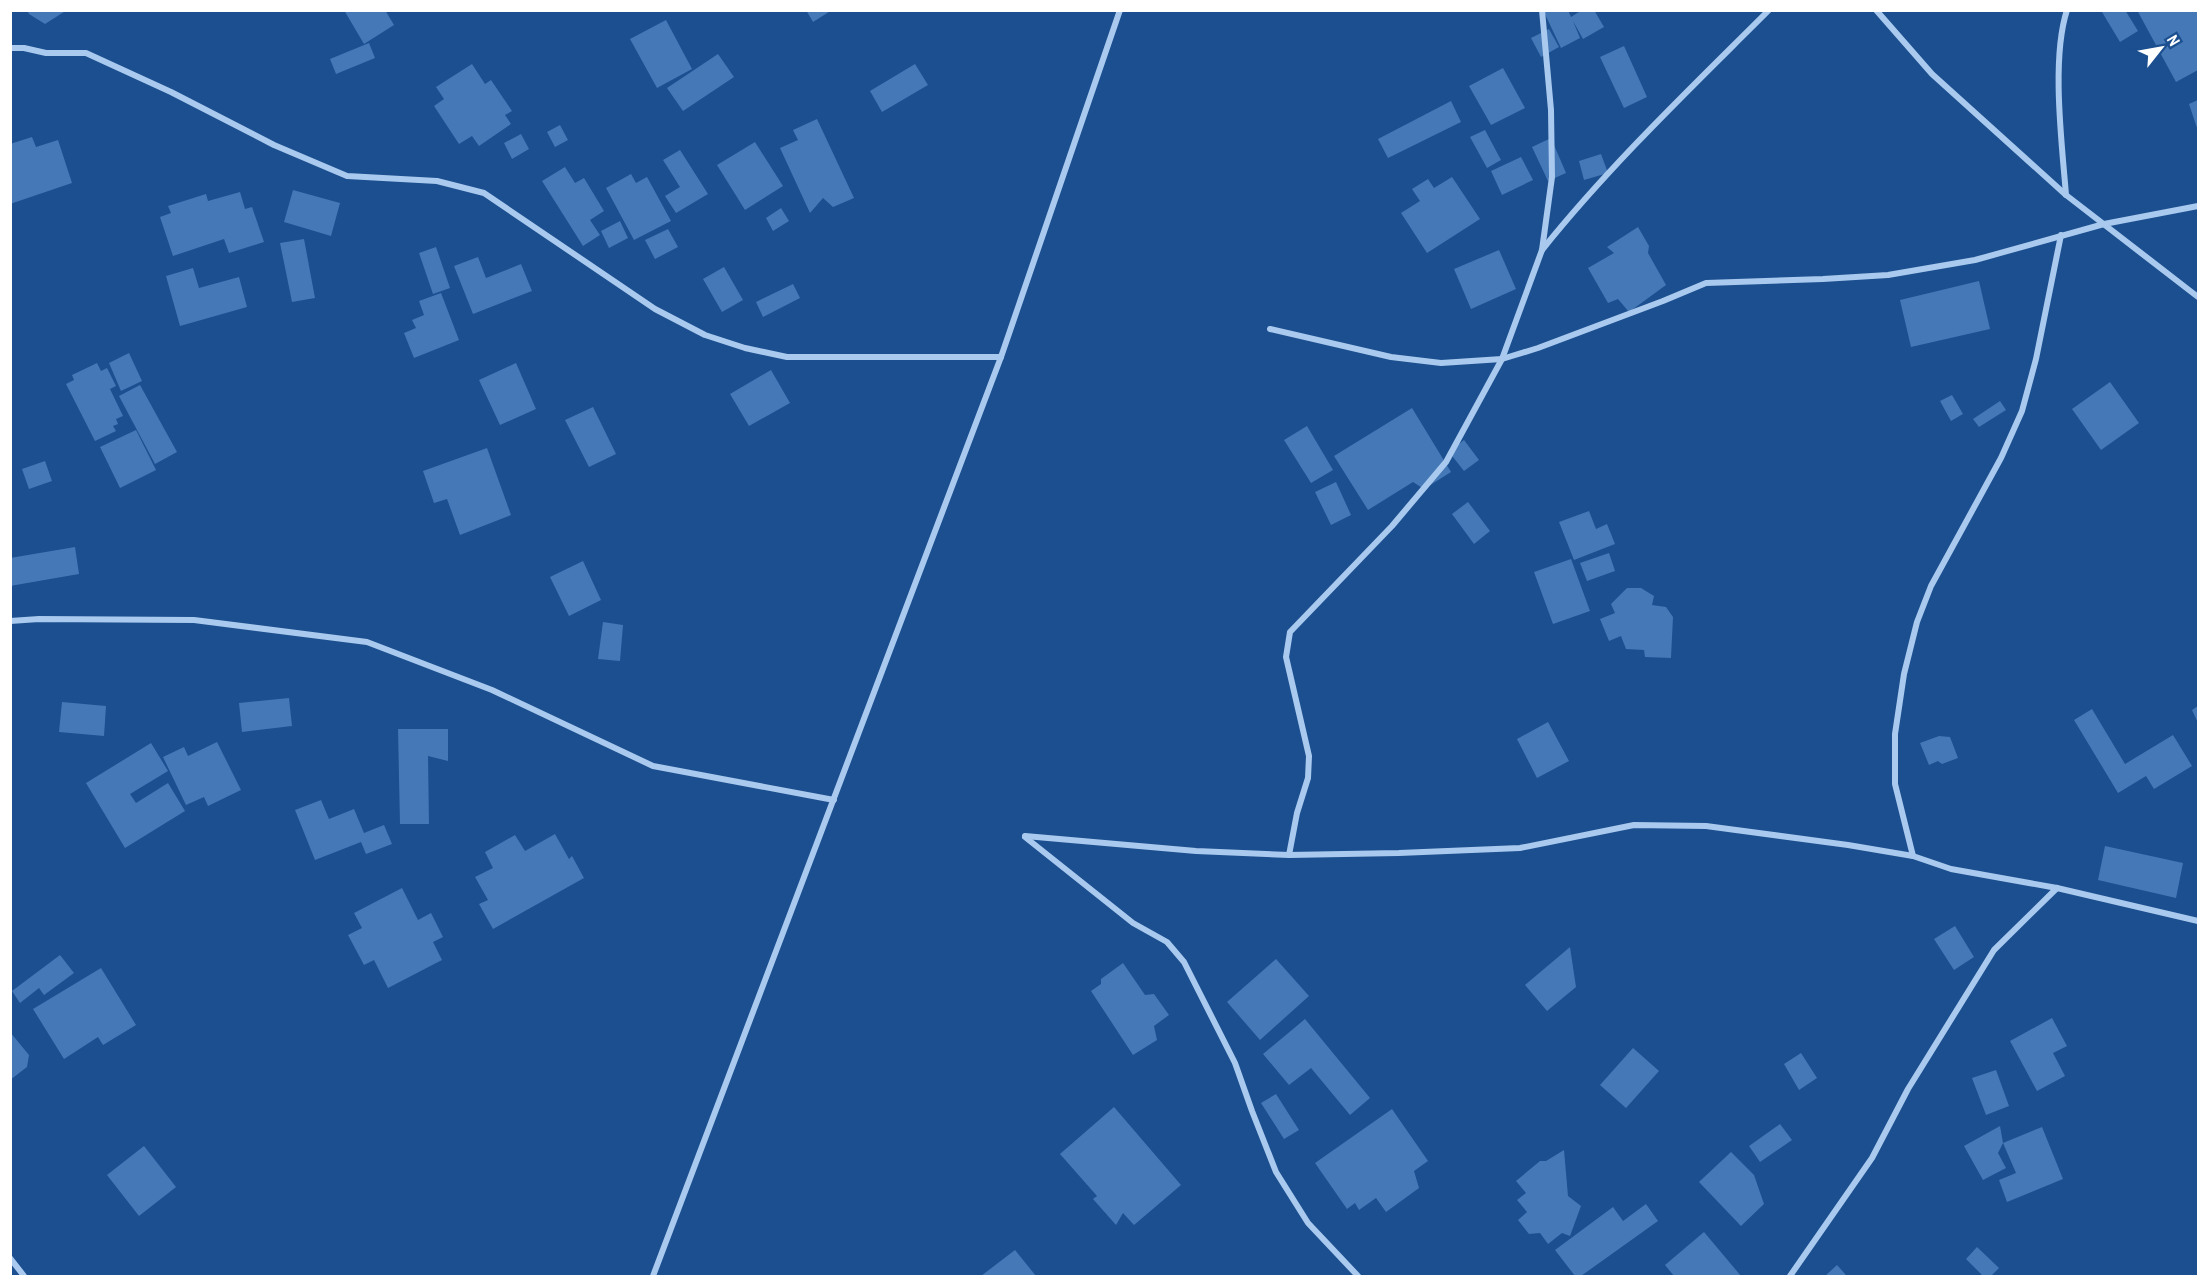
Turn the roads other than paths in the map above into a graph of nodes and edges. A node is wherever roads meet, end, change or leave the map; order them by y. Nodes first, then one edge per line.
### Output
1 (1120, 10) edge
2 (1542, 10) edge
3 (1769, 10) edge
4 (1876, 10) edge
5 (2067, 10) edge
6 (10, 48) edge
7 (2066, 195) junction
8 (2199, 206) edge
9 (2104, 224) junction
10 (2061, 235) junction
11 (1542, 250) junction
12 (2199, 297) edge
13 (1270, 329) dead end
14 (1001, 357) junction
15 (1502, 359) junction
16 (10, 621) edge
17 (834, 800) junction
18 (1289, 855) junction
19 (1913, 856) junction
20 (2056, 888) junction
21 (2199, 921) edge
22 (10, 1258) edge
23 (24, 1276) edge
24 (653, 1276) edge
25 (1358, 1276) edge
26 (1790, 1276) edge

1 - 14 street
2 - 11 street
3 - 11 street
4 - 7 street
5 - 7 street
6 - 14 street
7 - 9 street
8 - 9 street
9 - 10 street
9 - 12 street
10 - 15 street
10 - 19 street
11 - 15 street
13 - 15 street
14 - 17 street
15 - 18 street
16 - 17 street
17 - 24 street
18 - 19 street
18 - 25 street
19 - 20 street
20 - 21 street
20 - 26 street
22 - 23 street

